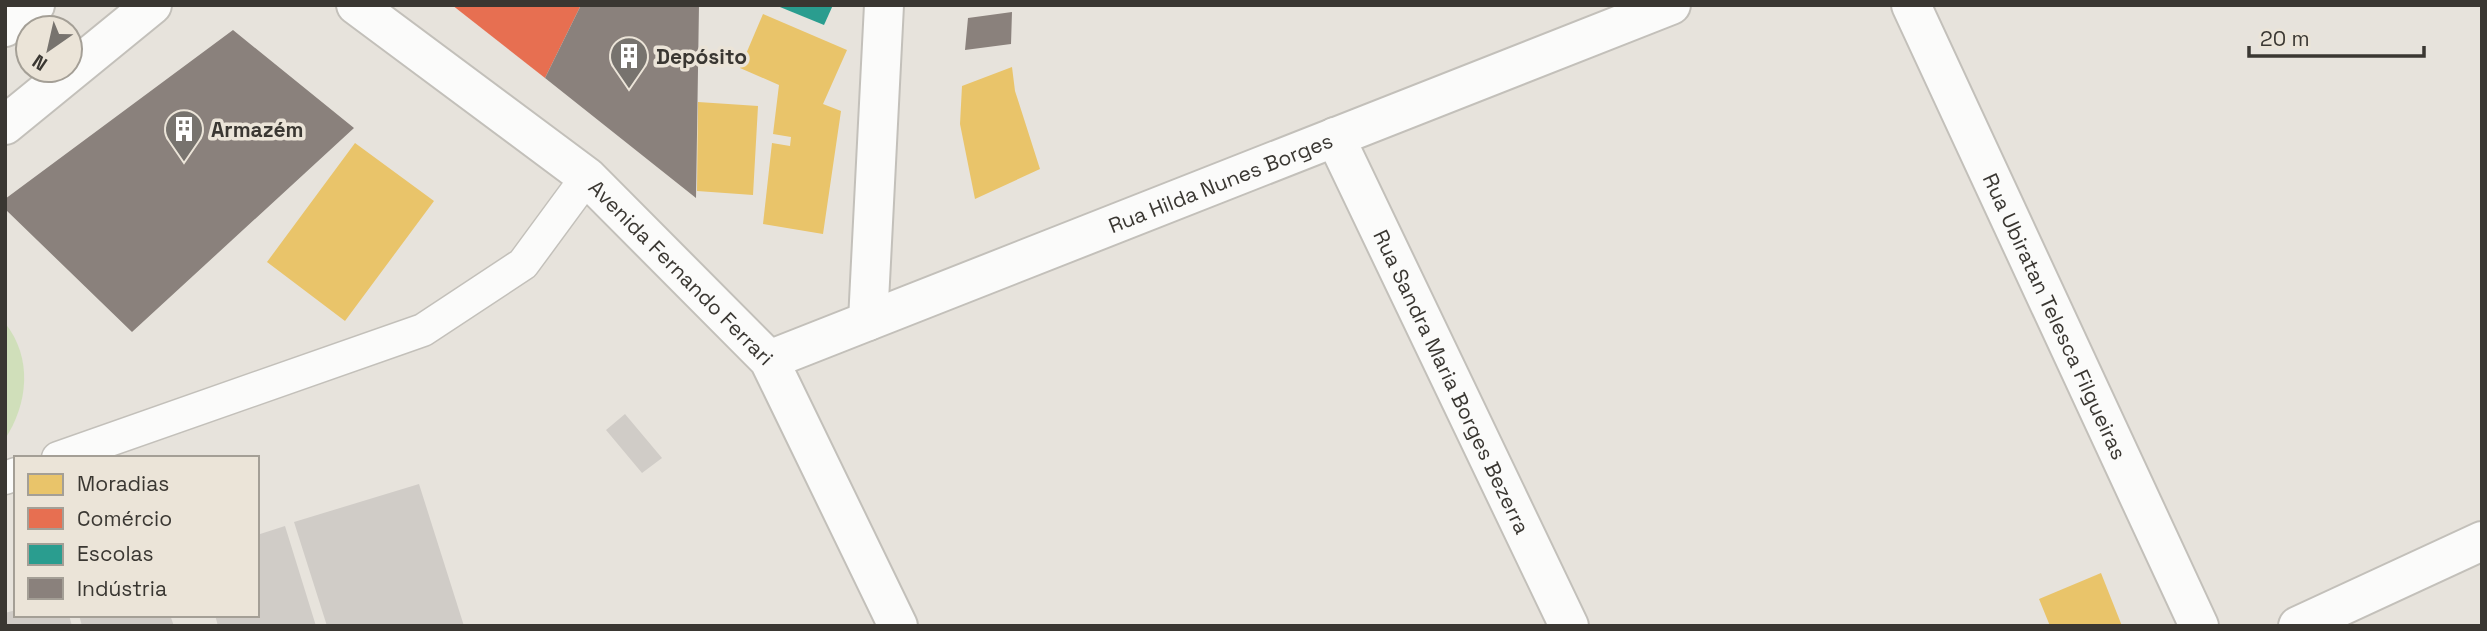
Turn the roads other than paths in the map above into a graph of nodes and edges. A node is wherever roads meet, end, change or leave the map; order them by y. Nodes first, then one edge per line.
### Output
1 (35, 5) edge
2 (152, 5) edge
3 (356, 5) edge
4 (884, 5) edge
5 (1671, 5) edge
6 (1911, 5) edge
7 (5, 27) edge
8 (5, 125) edge
9 (1335, 137) junction
10 (587, 177) junction
11 (868, 321) junction
12 (769, 360) junction
13 (64, 456) edge
14 (2482, 541) edge
15 (898, 626) edge
16 (1569, 626) edge
17 (2199, 626) edge
18 (2298, 626) edge

1 - 7 street
2 - 8 street
3 - 10 street, Avenida Fernando Ferrari
4 - 11 street
5 - 9 street, Rua Hilda Nunes Borges
6 - 17 street, Rua Ubiratan Telesca Filgueiras
9 - 11 street, Rua Hilda Nunes Borges
9 - 16 street, Rua Sandra Maria Borges Bezerra
10 - 12 street, Avenida Fernando Ferrari
10 - 13 lane
11 - 12 street, Rua Hilda Nunes Borges
12 - 15 street, Avenida Fernando Ferrari
14 - 18 street

